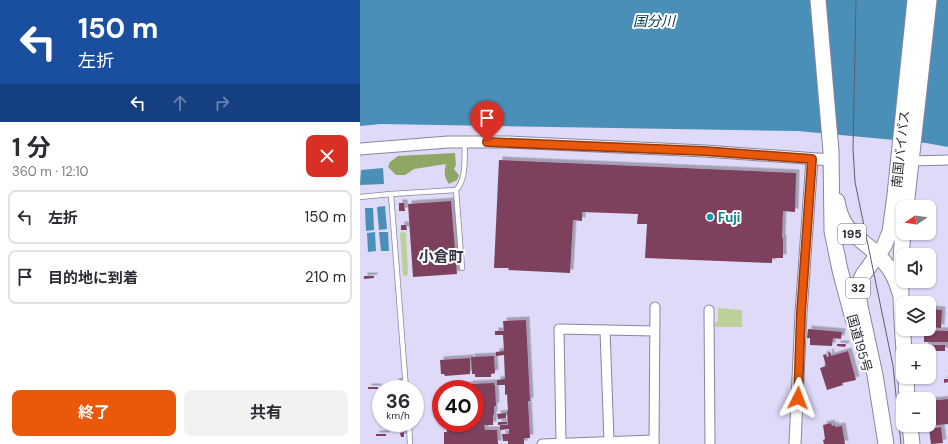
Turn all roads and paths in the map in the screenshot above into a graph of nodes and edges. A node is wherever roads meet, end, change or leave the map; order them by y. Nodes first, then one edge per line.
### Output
1 (818, 0) edge
2 (916, 0) edge
3 (929, 0) edge
4 (465, 142) junction
5 (360, 149) edge
6 (832, 155) junction
7 (908, 156) junction
8 (812, 159) junction
9 (948, 160) edge
10 (456, 190) junction
11 (392, 194) junction
12 (360, 197) edge
13 (906, 200) edge
14 (902, 240) edge
15 (877, 254) junction
16 (462, 268) dead end
17 (900, 293) junction
18 (655, 307) dead end
19 (709, 310) dead end
20 (605, 330) junction
21 (654, 331) junction
22 (904, 344) edge
23 (405, 380) edge
24 (409, 432) edge
25 (911, 432) edge
26 (885, 437) edge
27 (609, 441) junction
28 (654, 442) edge
29 (561, 443) junction
30 (410, 444) edge
31 (542, 444) edge
32 (710, 444) edge
33 (795, 444) edge
34 (912, 444) edge

1 - 6 highway, 国道195号 / 195
2 - 7 highway, 南国バイパス / 32
3 - 7 highway, 南国バイパス / 32
4 - 5 street
4 - 8 street
4 - 10 lane
6 - 8 street
6 - 15 highway, 国道195号 / 195
6 - 26 highway, 国道195号 / 195
7 - 9 street
7 - 13 highway, 南国バイパス / 32
7 - 15 highway, 南国バイパス / 32
8 - 33 street
10 - 11 lane
10 - 16 lane
11 - 12 lane
11 - 23 lane
14 - 17 highway
15 - 17 highway, 国道195号 / 195
15 - 26 highway, 南国バイパス / 32
17 - 22 highway
18 - 21 street
19 - 32 street
20 - 21 street
20 - 27 street
20 - 29 street
21 - 28 street
24 - 30 lane
25 - 34 highway
27 - 28 street
27 - 29 street
29 - 31 street

